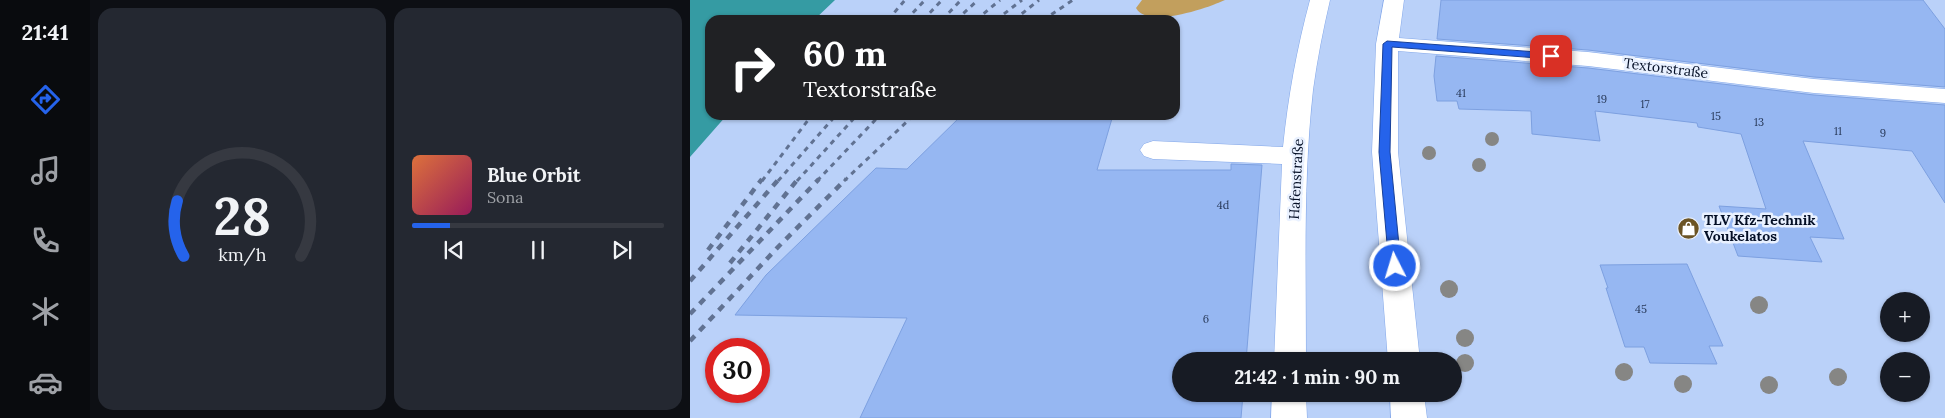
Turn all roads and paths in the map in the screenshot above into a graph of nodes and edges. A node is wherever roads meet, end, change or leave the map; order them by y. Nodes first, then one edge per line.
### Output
1 (1320, 0) edge
2 (1394, 0) edge
3 (1387, 44) junction
4 (1945, 96) edge
5 (1153, 150) dead end
6 (1296, 156) junction
7 (1290, 352) edge
8 (1403, 352) edge
9 (1289, 402) edge
10 (1408, 402) edge
11 (1289, 418) edge
12 (1409, 418) edge

1 - 6 street, Hafenstraße
2 - 3 street
3 - 4 street, Textorstraße
3 - 8 street
5 - 6 street
6 - 7 street, Hafenstraße
9 - 11 street
10 - 12 street

